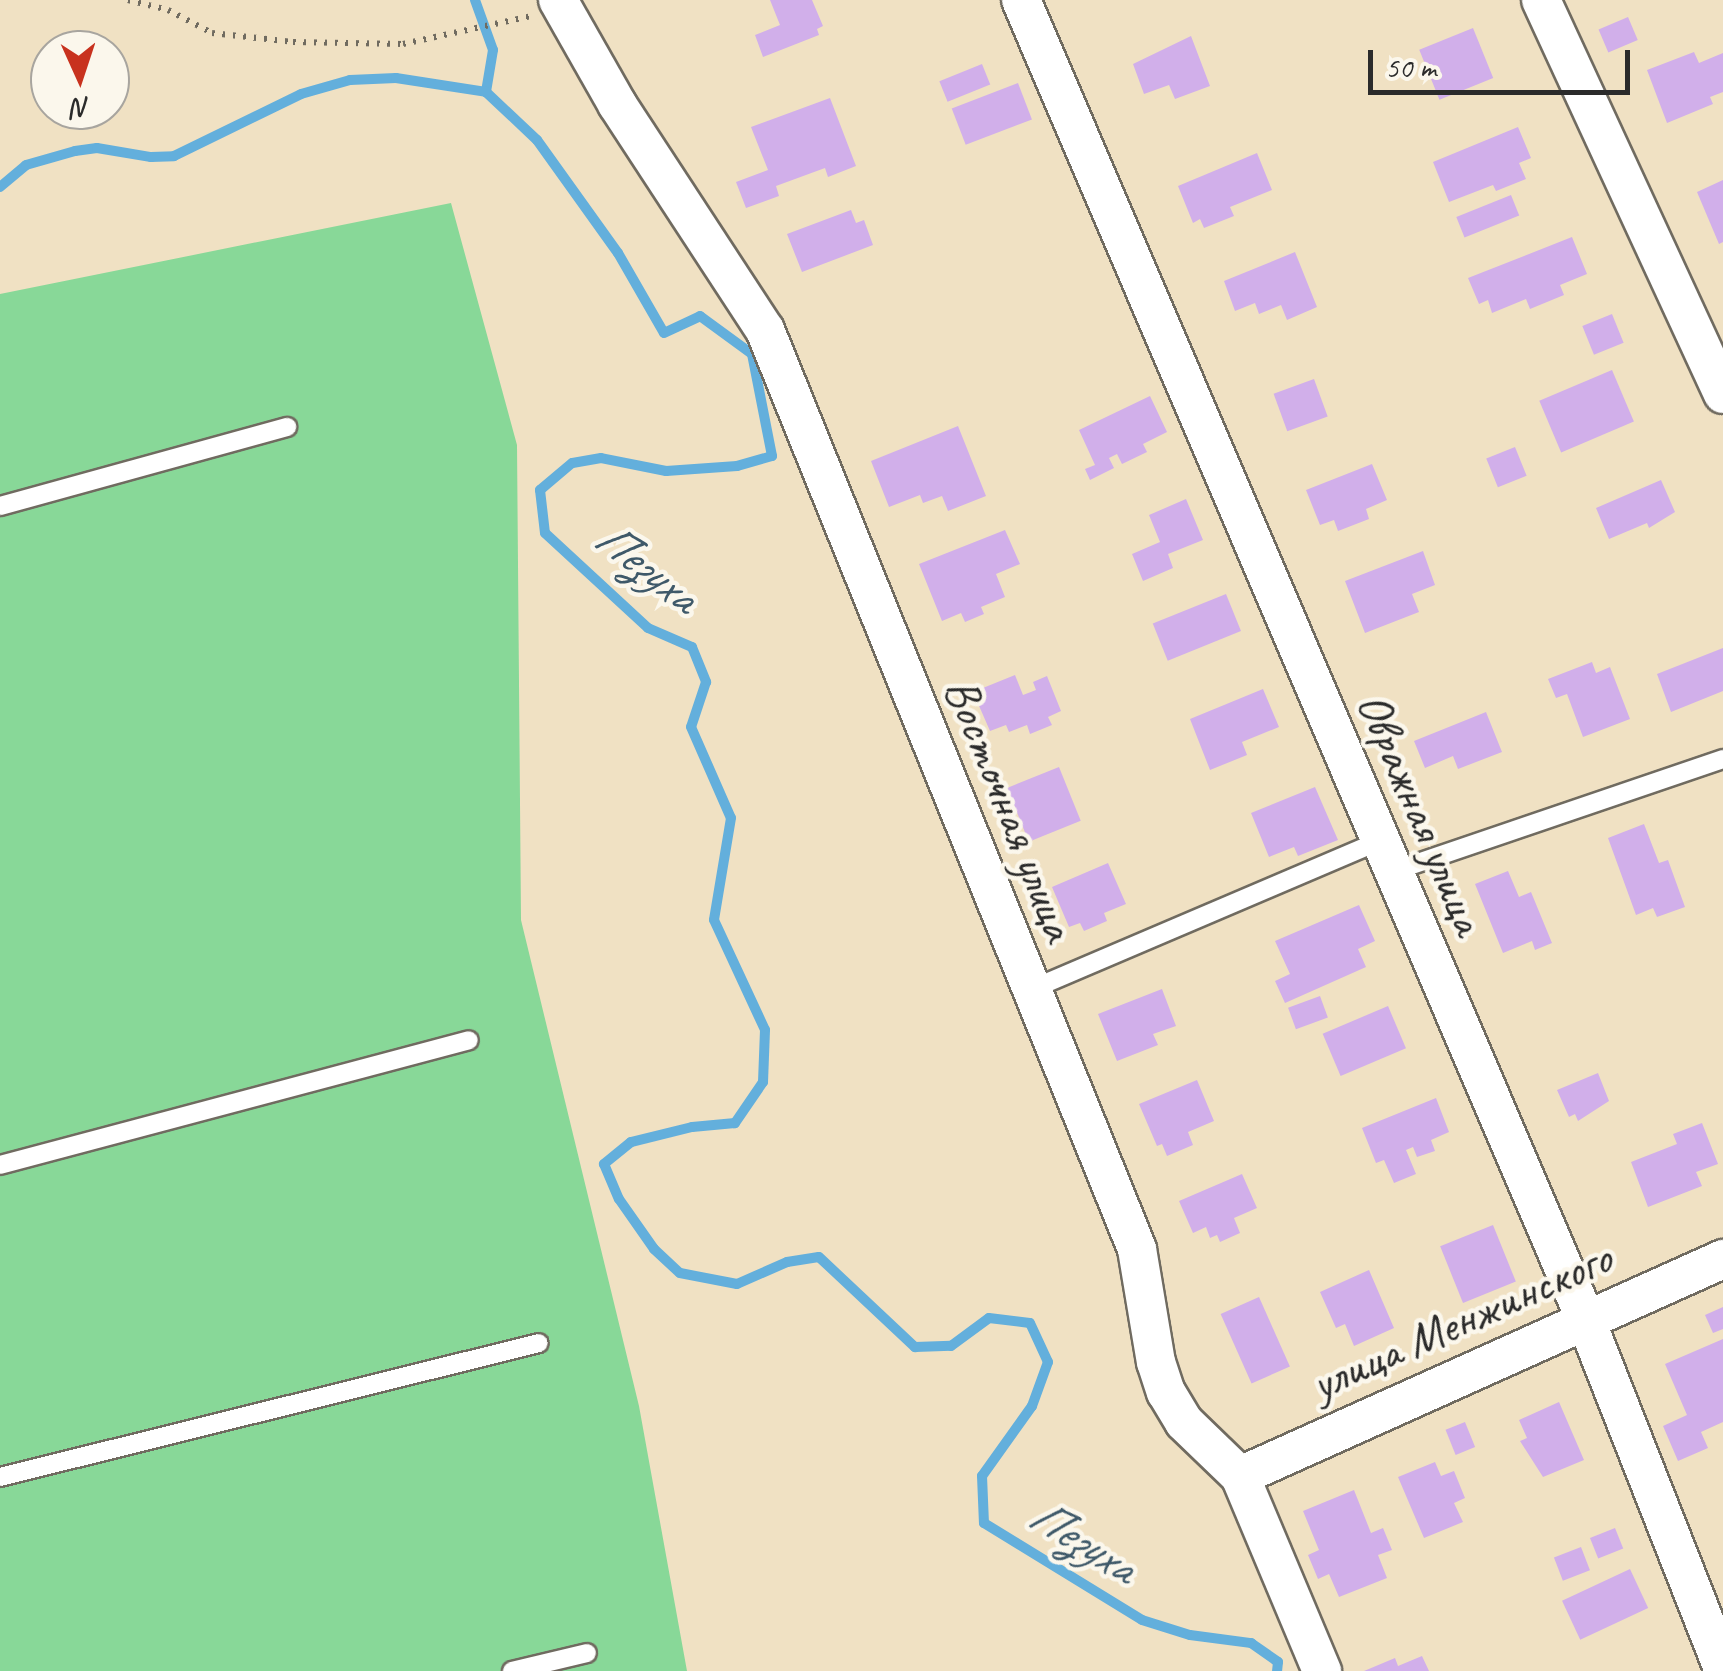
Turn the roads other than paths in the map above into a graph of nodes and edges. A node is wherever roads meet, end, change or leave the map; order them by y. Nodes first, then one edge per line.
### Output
1 (558, 0) edge
2 (1021, 0) edge
3 (1541, 0) edge
4 (1723, 394) edge
5 (287, 427) dead end
6 (0, 506) edge
7 (1723, 758) edge
8 (1385, 856) junction
9 (1029, 990) junction
10 (470, 1040) dead end
11 (0, 1165) edge
12 (1723, 1259) edge
13 (1585, 1318) junction
14 (538, 1343) dead end
15 (1240, 1476) junction
16 (0, 1477) edge
17 (587, 1653) dead end
18 (1723, 1668) edge
19 (512, 1671) edge
20 (1322, 1671) edge

1 - 9 street, Восточная улица
2 - 8 street, Овражная улица
3 - 4 street
5 - 6 lane
7 - 8 lane
8 - 9 lane
8 - 13 street, Овражная улица
9 - 15 street, Восточная улица
10 - 11 lane
12 - 13 street, улица Менжинского
13 - 15 street, улица Менжинского
13 - 18 street, Овражная улица
14 - 16 lane
15 - 20 street, Восточная улица
17 - 19 lane

